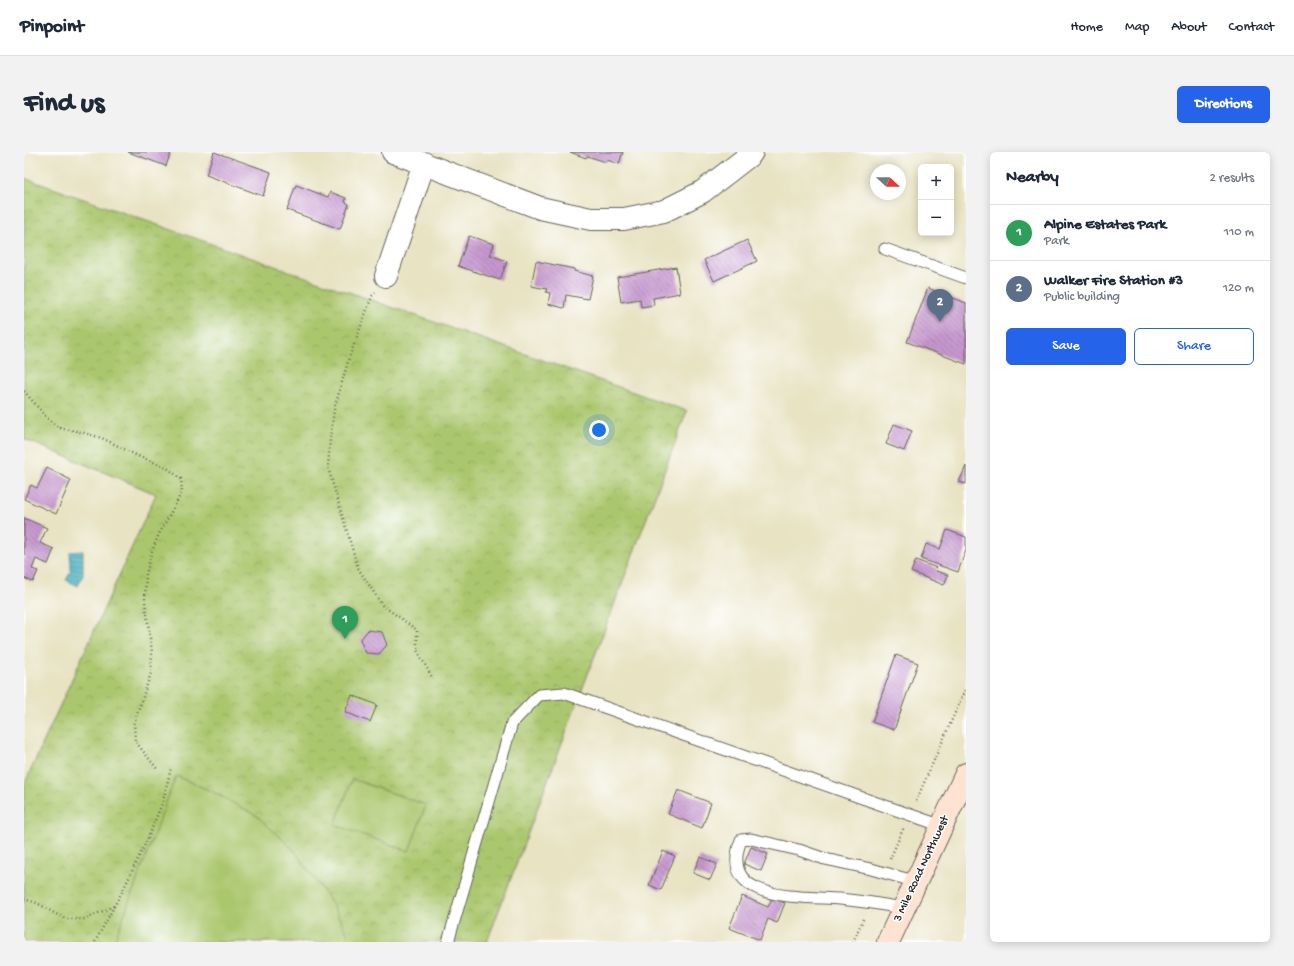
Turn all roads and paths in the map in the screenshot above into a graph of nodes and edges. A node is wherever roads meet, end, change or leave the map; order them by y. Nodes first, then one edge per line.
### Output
1 (393, 152) edge
2 (752, 152) edge
3 (424, 164) junction
4 (885, 249) dead end
5 (386, 276) joint
6 (966, 278) edge
7 (24, 391) edge
8 (433, 679) dead end
9 (171, 768) dead end
10 (158, 770) dead end
11 (966, 774) edge
12 (942, 826) junction
13 (917, 882) junction
14 (24, 899) edge
15 (114, 906) junction
16 (903, 908) junction
17 (95, 942) edge
18 (448, 942) edge
19 (888, 942) edge

1 - 3 street
2 - 3 street
3 - 5 street
4 - 6 lane
5 - 8 path
7 - 10 path
9 - 15 path
11 - 12 main road, 3 Mile Road Northwest
12 - 13 main road, 3 Mile Road Northwest
12 - 18 lane
13 - 16 main road, 3 Mile Road Northwest
13 - 16 lane
14 - 15 path
15 - 17 path
16 - 19 main road, 3 Mile Road Northwest

